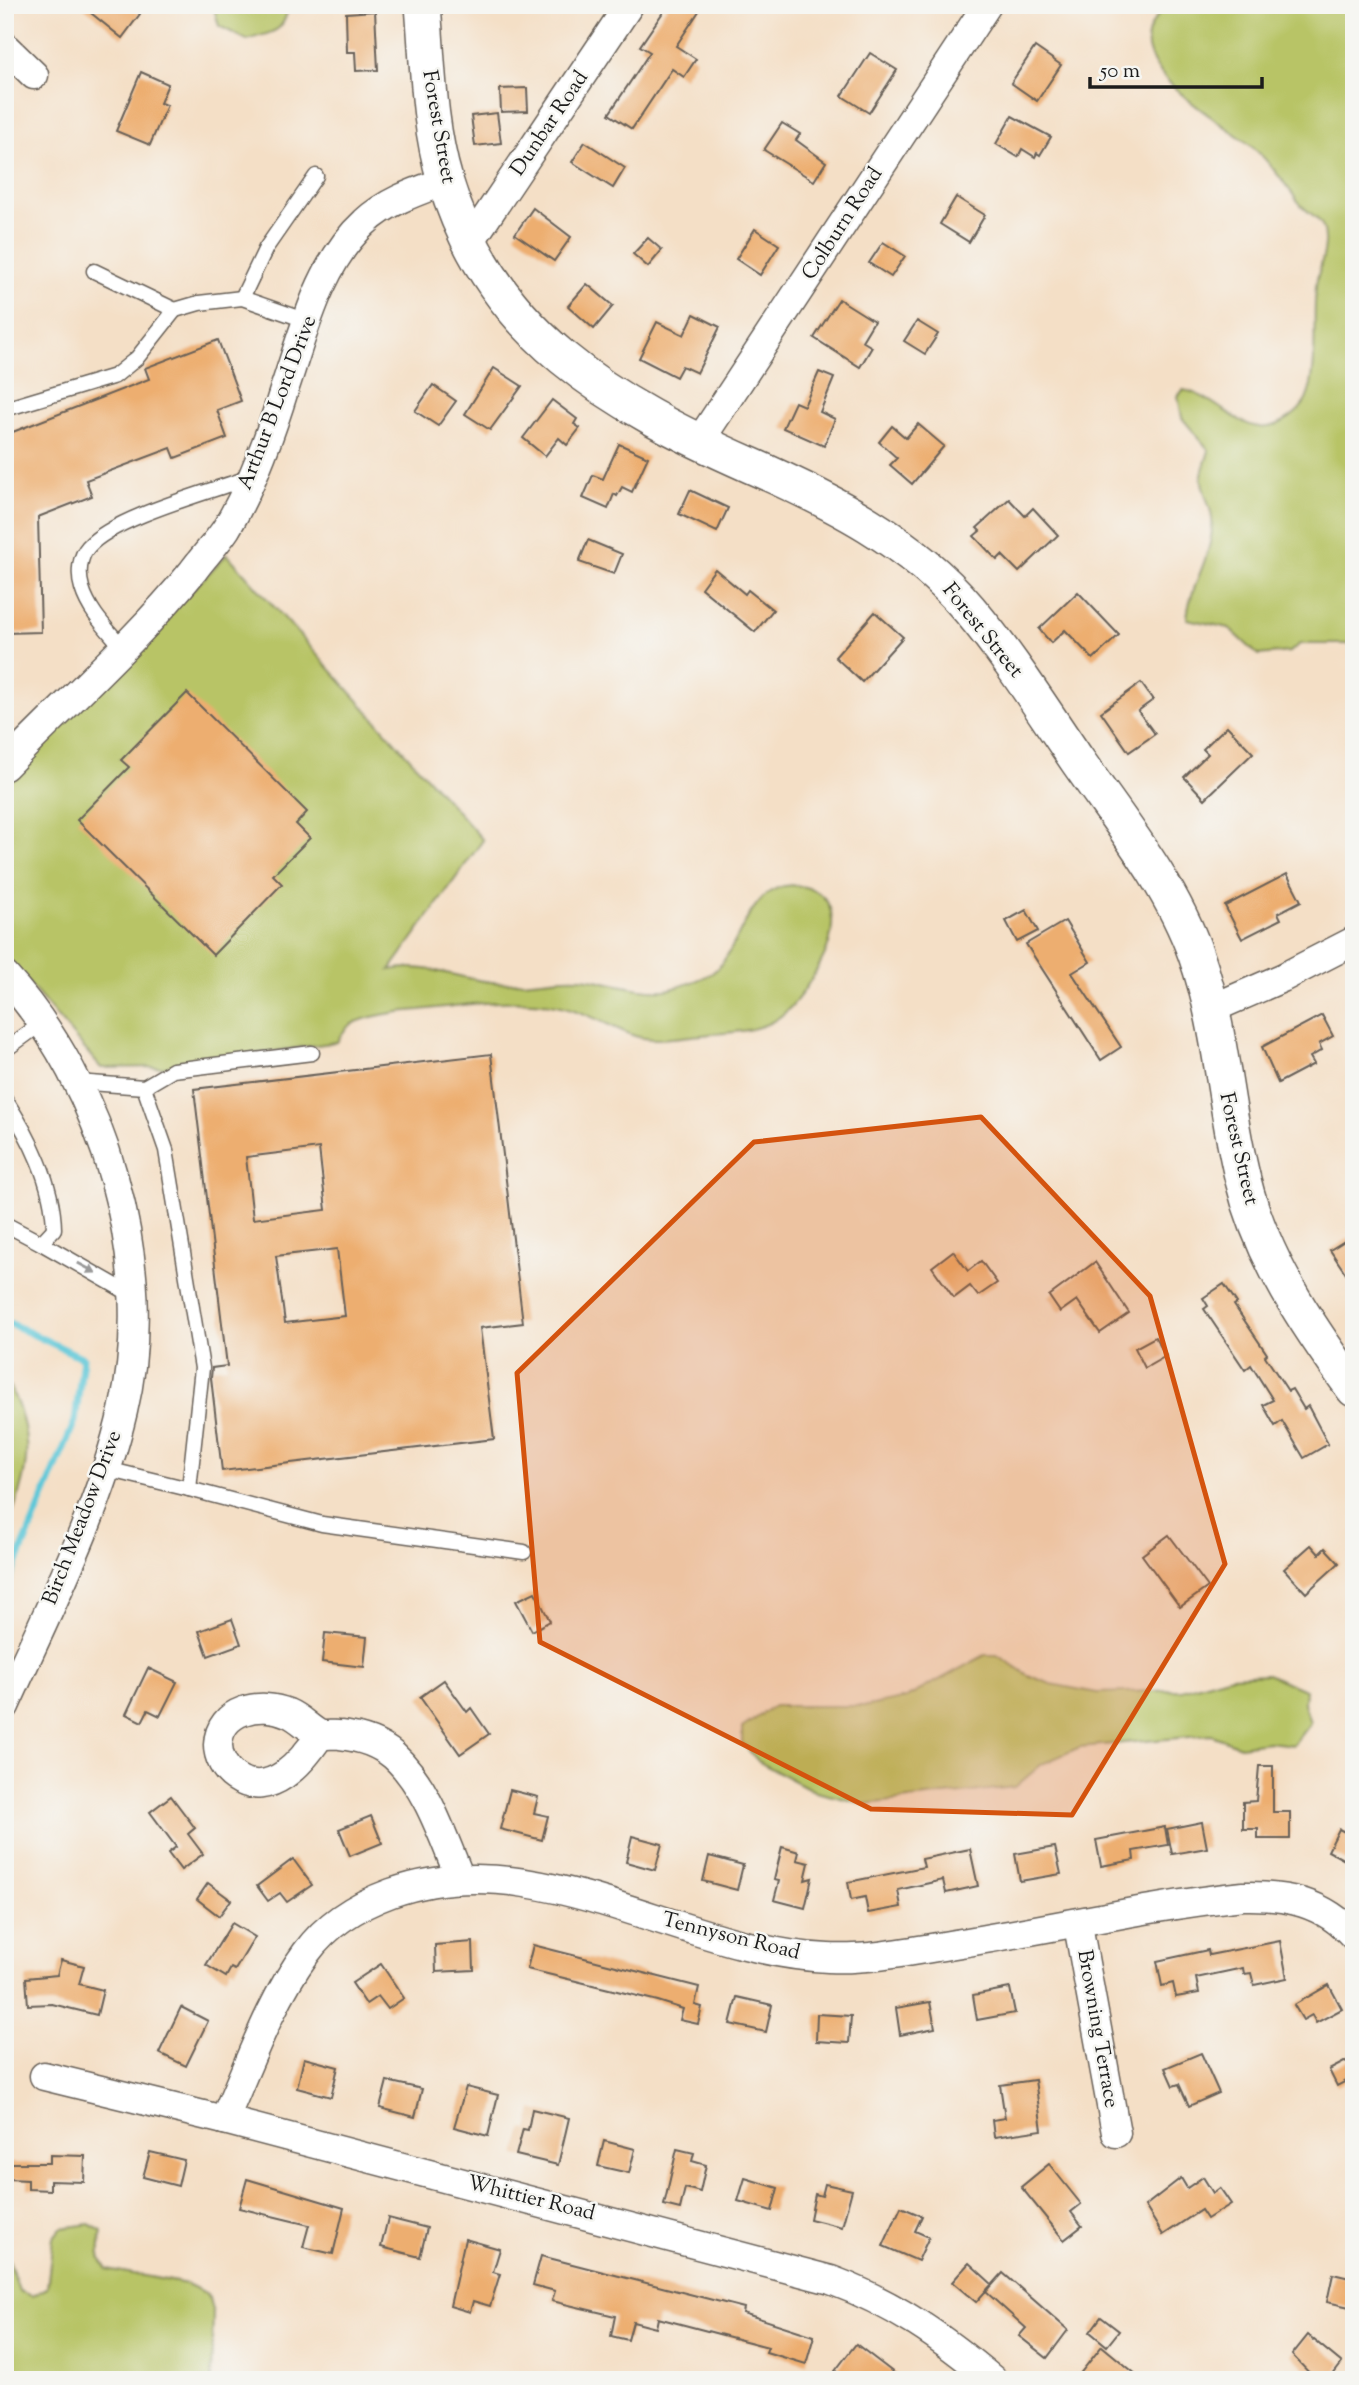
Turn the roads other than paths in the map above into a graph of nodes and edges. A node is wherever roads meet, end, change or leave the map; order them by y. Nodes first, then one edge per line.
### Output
1 (423, 5) edge
2 (629, 5) edge
3 (987, 5) edge
4 (5, 47) edge
5 (34, 75) dead end
6 (316, 176) dead end
7 (445, 181) junction
8 (470, 242) junction
9 (94, 271) dead end
10 (242, 298) junction
11 (175, 310) junction
12 (308, 321) junction
13 (5, 409) edge
14 (699, 442) junction
15 (252, 477) junction
16 (124, 649) junction
17 (5, 766) edge
18 (1354, 941) edge
19 (5, 976) edge
20 (1211, 1009) junction
21 (42, 1023) junction
22 (5, 1050) edge
23 (312, 1053) dead end
24 (77, 1082) junction
25 (144, 1087) junction
26 (5, 1099) edge
27 (5, 1224) edge
28 (41, 1243) junction
29 (132, 1295) junction
30 (1354, 1389) edge
31 (107, 1469) junction
32 (189, 1489) junction
33 (524, 1552) dead end
34 (5, 1706) edge
35 (320, 1735) dead end
36 (460, 1878) junction
37 (1078, 1924) junction
38 (1354, 1936) edge
39 (44, 2076) dead end
40 (224, 2120) junction
41 (1116, 2133) dead end
42 (993, 2380) edge

1 - 7 street, Forest Street
2 - 8 street, Dunbar Road
3 - 14 street, Colburn Road
4 - 5 street
6 - 10 lane
7 - 8 street, Forest Street
7 - 12 street, Arthur B Lord Drive
8 - 14 street, Forest Street
9 - 11 lane
10 - 11 lane
10 - 12 lane
11 - 13 lane
12 - 15 street, Arthur B Lord Drive
14 - 20 street, Forest Street
15 - 16 street, Arthur B Lord Drive
15 - 16 lane
16 - 17 street, Arthur B Lord Drive
18 - 20 street
19 - 21 street, Birch Meadow Drive
20 - 30 street, Forest Street
21 - 22 lane
21 - 24 street, Birch Meadow Drive
23 - 25 lane
24 - 25 lane
24 - 29 street, Birch Meadow Drive
25 - 32 lane
26 - 28 lane
27 - 28 lane
28 -> 29 lane
29 - 31 street, Birch Meadow Drive
31 - 32 lane
31 - 34 street, Birch Meadow Drive
32 - 33 lane
35 - 36 street
36 - 37 street, Tennyson Road
36 - 40 street, Tennyson Road
37 - 38 street, Tennyson Road
37 - 41 street, Browning Terrace
39 - 40 street, Whittier Road
40 - 42 street, Whittier Road

